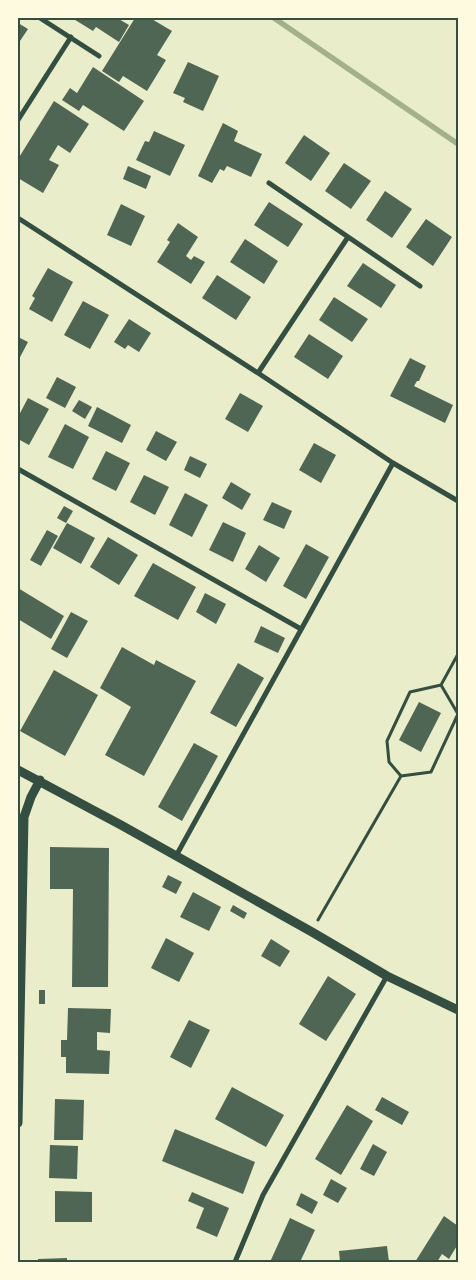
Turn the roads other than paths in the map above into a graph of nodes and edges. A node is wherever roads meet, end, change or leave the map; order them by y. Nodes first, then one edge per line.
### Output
1 (40, 18) edge
2 (71, 37) junction
3 (99, 56) dead end
4 (18, 120) edge
5 (269, 182) dead end
6 (18, 218) edge
7 (348, 237) junction
8 (420, 286) dead end
9 (258, 373) junction
10 (393, 463) junction
11 (18, 469) edge
12 (458, 502) edge
13 (301, 629) junction
14 (18, 770) edge
15 (40, 780) junction
16 (176, 856) junction
17 (387, 976) junction
18 (458, 1010) edge
19 (18, 1123) edge
20 (234, 1262) edge

1 - 2 street
2 - 3 street
2 - 4 street
5 - 7 street
6 - 9 street
7 - 8 street
7 - 9 street
9 - 10 street
10 - 12 street
10 - 13 street
11 - 13 street
13 - 16 street
14 - 15 street
15 - 16 street
15 - 19 street
16 - 17 street
17 - 18 street
17 - 20 street

